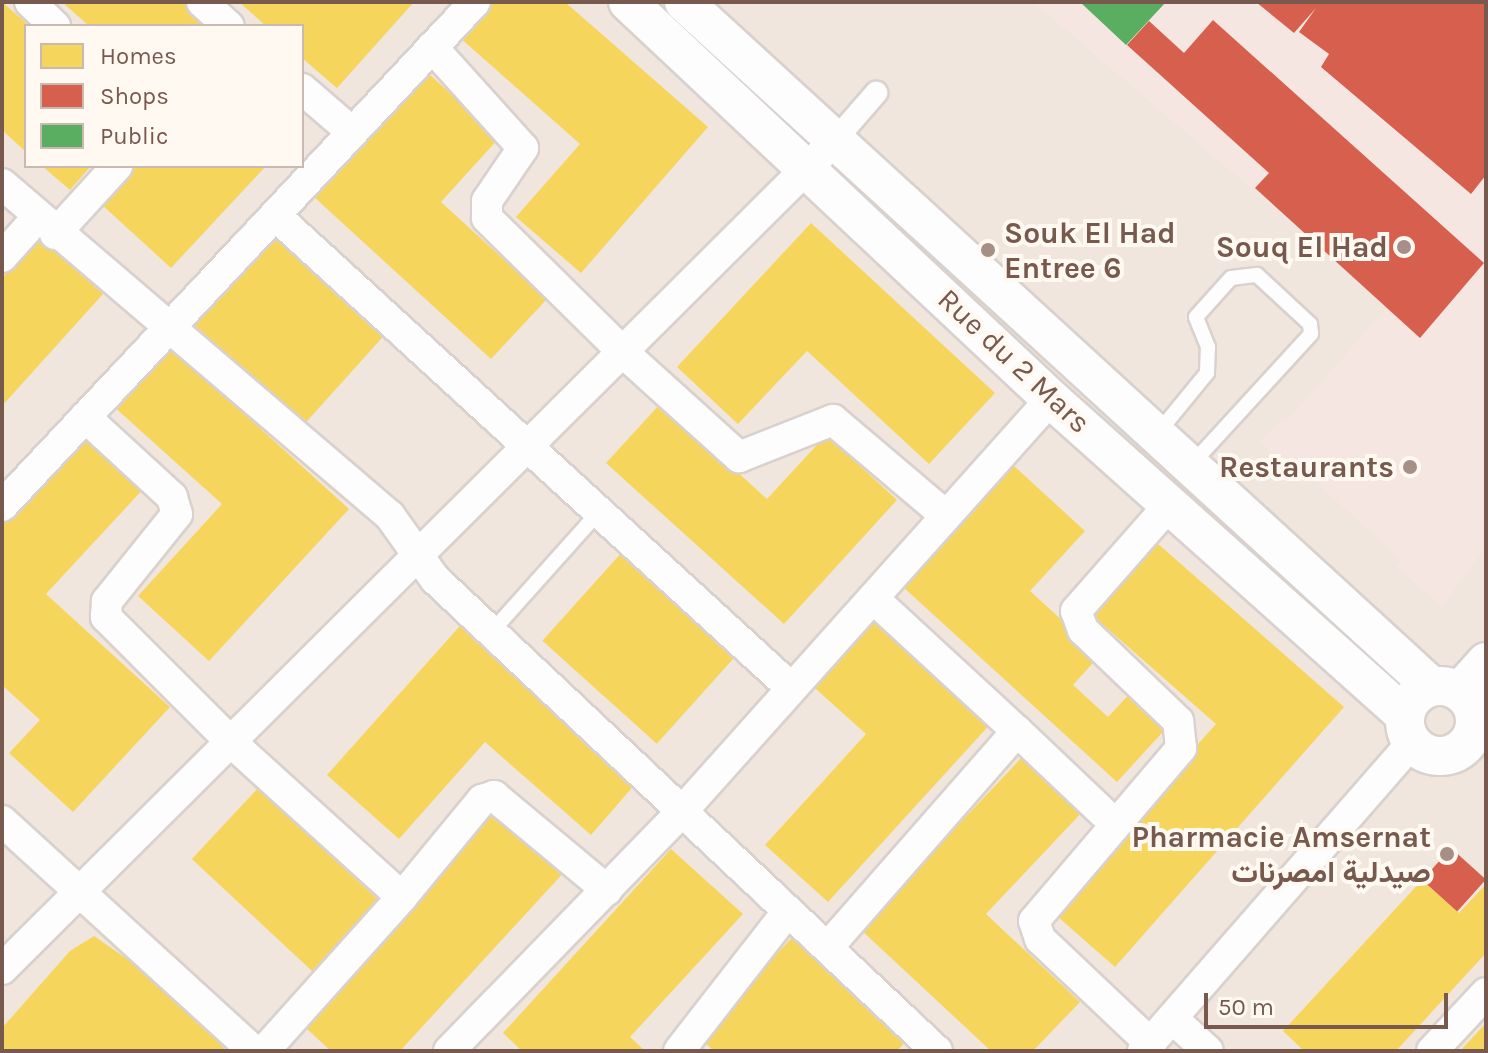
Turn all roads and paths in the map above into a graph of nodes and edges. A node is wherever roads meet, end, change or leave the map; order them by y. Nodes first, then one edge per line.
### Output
1 (30, 2) edge
2 (202, 2) edge
3 (475, 2) edge
4 (628, 2) edge
5 (684, 2) edge
6 (53, 24) edge
7 (227, 24) edge
8 (432, 47) junction
9 (304, 91) edge
10 (876, 93) dead end
11 (352, 132) junction
12 (837, 138) junction
13 (115, 168) edge
14 (811, 169) junction
15 (2, 184) edge
16 (277, 217) junction
17 (46, 226) junction
18 (2, 257) edge
19 (166, 328) junction
20 (625, 354) junction
21 (1051, 399) junction
22 (85, 417) junction
23 (1155, 436) junction
24 (527, 452) junction
25 (1189, 468) junction
26 (1171, 503) junction
27 (2, 506) edge
28 (596, 515) junction
29 (945, 515) junction
30 (417, 556) junction
31 (873, 598) junction
32 (495, 628) junction
33 (1486, 662) edge
34 (789, 686) junction
35 (1445, 689) junction
36 (1408, 729) junction
37 (1017, 731) junction
38 (232, 743) junction
39 (1476, 753) edge
40 (685, 808) junction
41 (2, 821) edge
42 (1112, 821) junction
43 (607, 890) junction
44 (81, 894) junction
45 (402, 897) junction
46 (788, 911) junction
47 (828, 947) junction
48 (2, 969) edge
49 (1486, 993) edge
50 (1173, 1019) junction
51 (467, 1045) edge
52 (1146, 1047) edge
53 (254, 1051) edge
54 (264, 1051) edge
55 (679, 1051) edge
56 (937, 1051) edge
57 (1208, 1051) edge
58 (1432, 1051) edge

1 - 6 street
2 - 7 street
3 - 8 street
4 - 14 street, Rue du 2 Mars
5 - 12 street, Rue du 2 Mars
8 - 11 street
8 - 20 street
9 - 11 street
10 - 12 street
11 - 16 street
12 - 14 street
12 - 23 street, Rue du 2 Mars
13 - 17 street
14 - 20 street
14 - 21 street, Rue du 2 Mars
15 - 17 street
16 - 19 street
16 - 24 street
17 - 18 street
17 - 19 street
19 - 22 street
19 - 30 street
20 - 24 street
20 - 29 street
21 - 26 street, Rue du 2 Mars
21 - 29 street
22 - 27 street
22 - 38 street
23 - 25 street, Rue du 2 Mars
23 - 25 lane
24 - 28 street
24 - 30 street
25 - 35 street, Rue du 2 Mars
26 - 36 street, Rue du 2 Mars
26 - 42 street
28 - 32 lane
28 - 34 street
29 - 31 street
30 - 32 street
30 - 38 street
31 - 34 street
31 - 37 street
32 - 40 street
33 - 35 street
34 - 40 street
35 - 36 street
35 - 39 street
36 - 39 street
36 - 50 street
37 - 42 street
37 - 47 street
38 - 44 street
38 - 45 street
40 - 43 street
40 - 46 street
41 - 44 street
42 - 52 street
43 - 45 street
43 - 51 street
44 - 48 street
44 - 53 street
45 - 54 street
46 - 47 street
46 - 55 street
47 - 56 street
49 - 58 street
50 - 52 street
50 - 57 street

